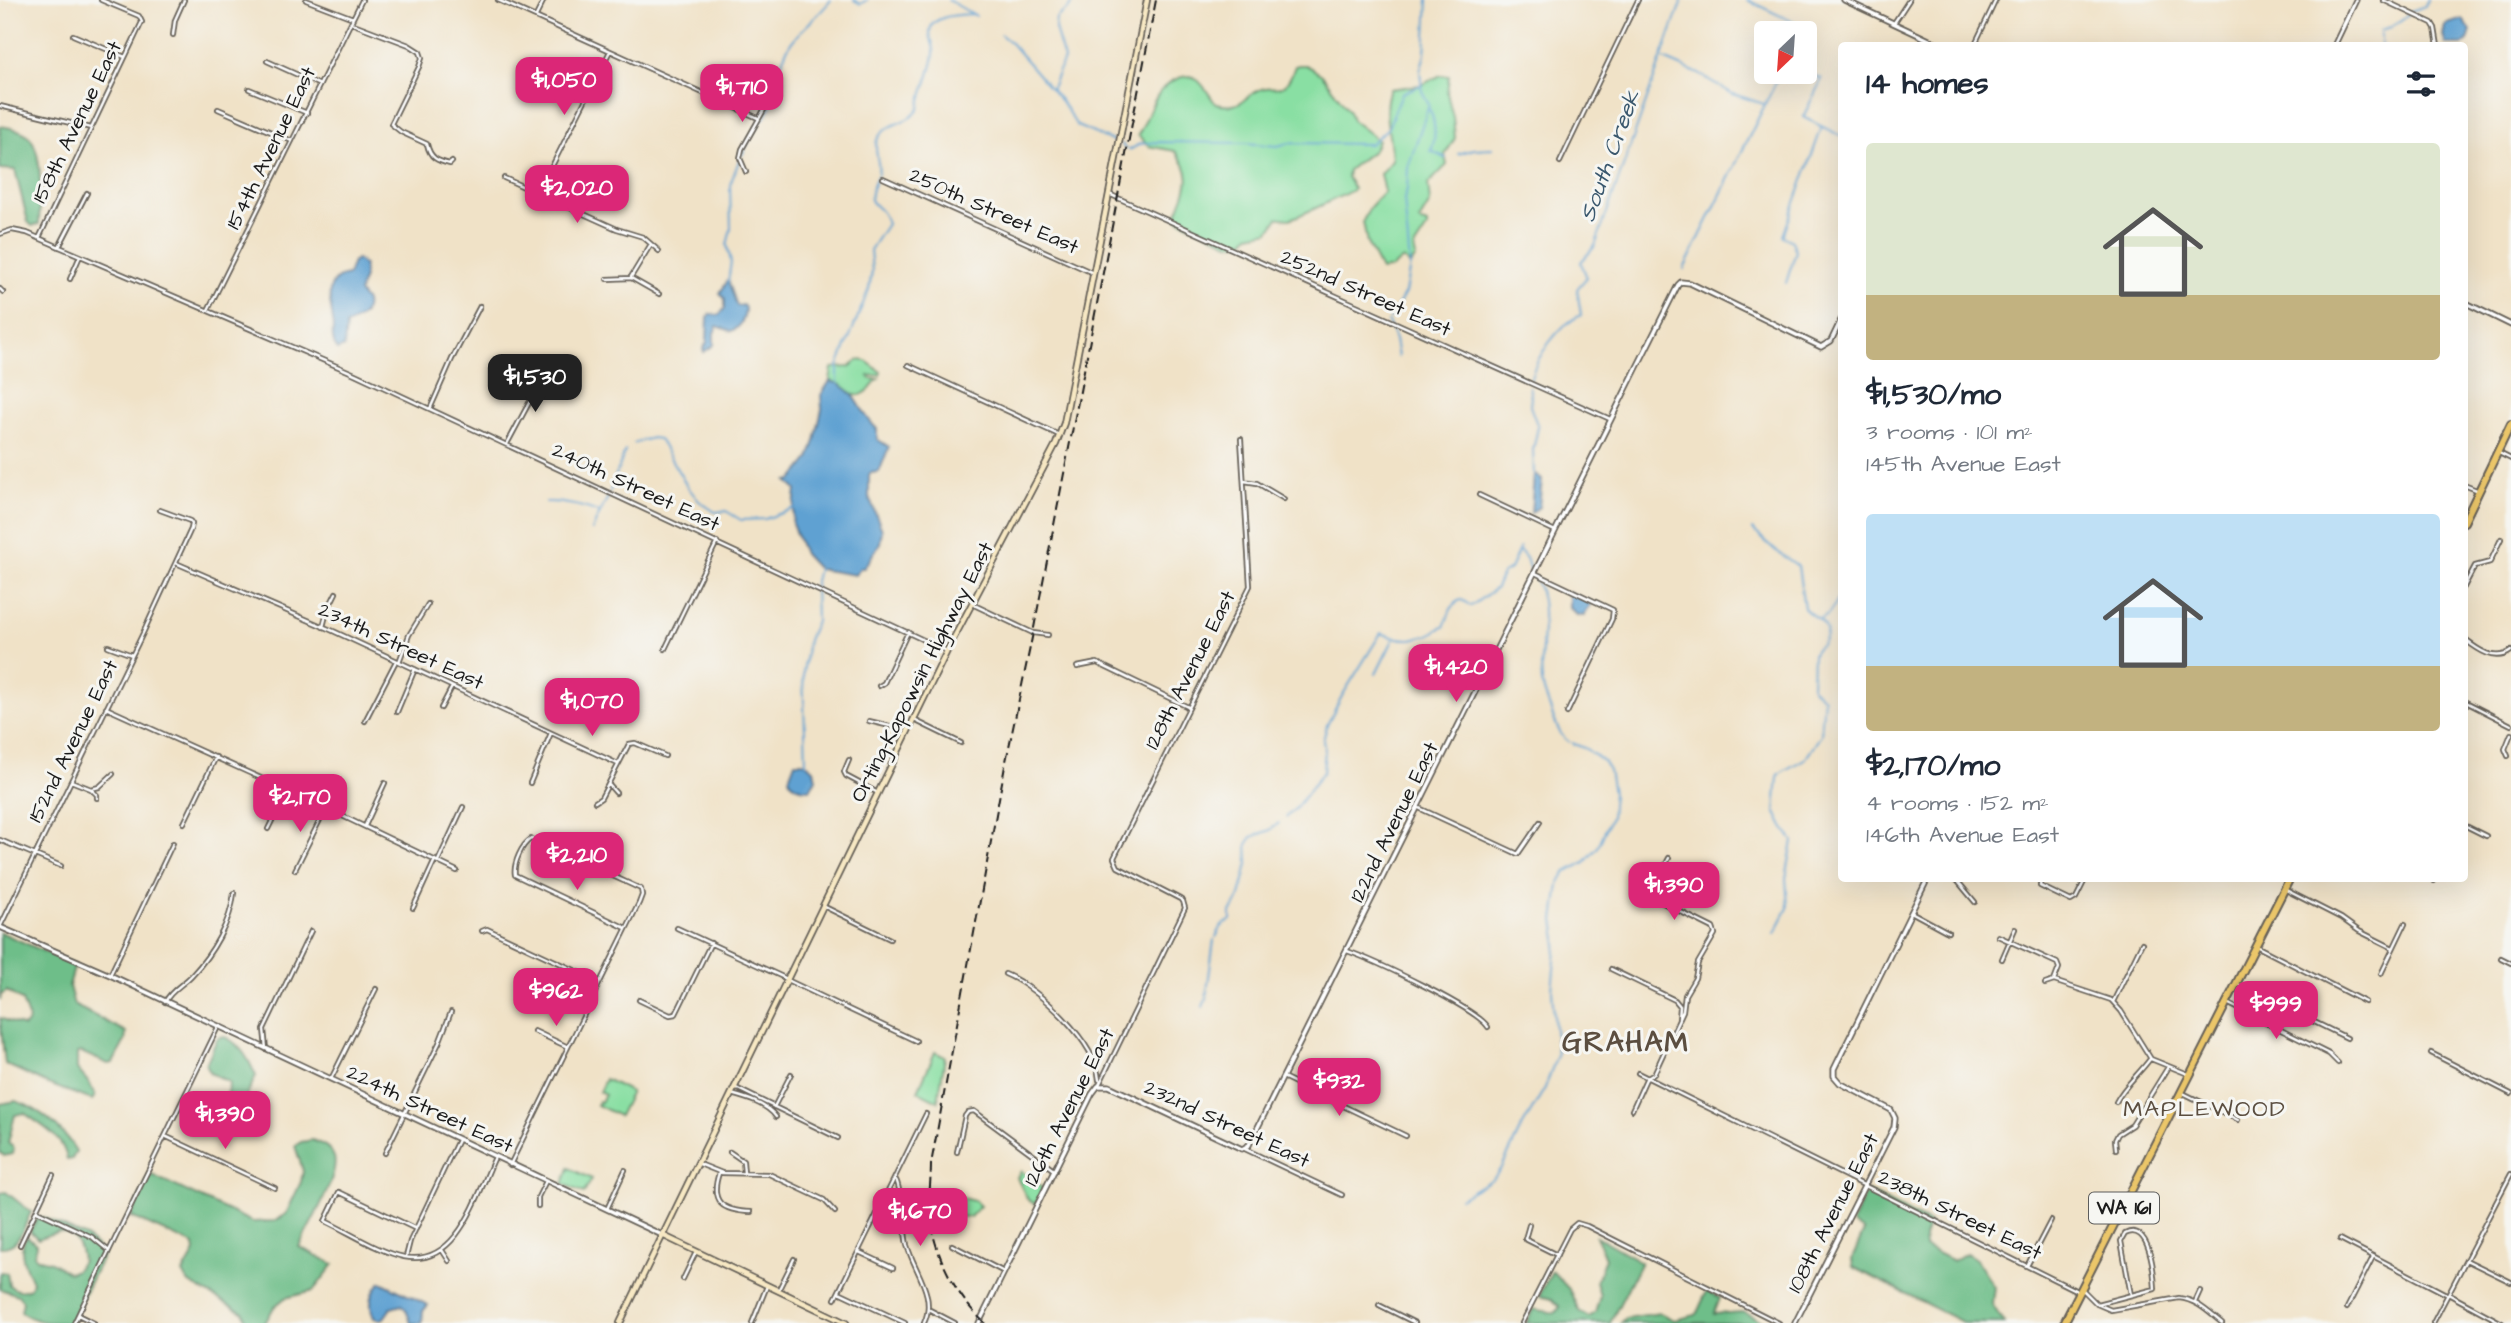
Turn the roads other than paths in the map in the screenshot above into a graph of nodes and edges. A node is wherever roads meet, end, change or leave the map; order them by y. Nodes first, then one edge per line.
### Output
1 (101, 0) edge
2 (184, 0) edge
3 (306, 0) edge
4 (362, 0) edge
5 (498, 0) edge
6 (544, 0) edge
7 (1147, 0) edge
8 (1638, 0) edge
9 (1844, 0) edge
10 (1909, 0) edge
11 (1996, 0) edge
12 (2356, 0) edge
13 (2383, 0) edge
14 (536, 16) junction
15 (352, 20) junction
16 (1894, 23) junction
17 (73, 35) dead end
18 (173, 35) dead end
19 (1934, 42) edge
20 (1976, 42) edge
21 (2336, 42) edge
22 (2437, 42) edge
23 (610, 51) junction
24 (125, 57) junction
25 (267, 61) dead end
26 (320, 85) junction
27 (778, 85) dead end
28 (249, 89) dead end
29 (0, 106) edge
30 (218, 109) dead end
31 (307, 113) junction
32 (758, 118) junction
33 (92, 128) junction
34 (292, 141) junction
35 (452, 162) dead end
36 (1560, 162) dead end
37 (746, 172) dead end
38 (504, 178) dead end
39 (883, 178) dead end
40 (87, 193) dead end
41 (539, 193) junction
42 (1109, 194) junction
43 (0, 234) edge
44 (39, 238) junction
45 (651, 244) junction
46 (59, 247) junction
47 (659, 251) dead end
48 (80, 256) junction
49 (1093, 273) junction
50 (631, 278) junction
51 (70, 279) dead end
52 (607, 279) dead end
53 (659, 294) dead end
54 (2468, 304) edge
55 (480, 306) dead end
56 (208, 310) junction
57 (1838, 325) edge
58 (2511, 325) edge
59 (908, 365) dead end
60 (544, 375) dead end
61 (430, 409) junction
62 (1610, 419) junction
63 (2511, 424) edge
64 (1059, 435) junction
65 (1241, 439) dead end
66 (507, 444) junction
67 (2497, 452) junction
68 (2511, 459) edge
69 (1244, 481) junction
70 (2468, 487) edge
71 (2479, 491) junction
72 (1479, 495) dead end
73 (1284, 499) dead end
74 (160, 510) dead end
75 (2468, 514) edge
76 (1555, 531) junction
77 (2501, 539) dead end
78 (717, 542) junction
79 (176, 563) junction
80 (1535, 573) junction
81 (2468, 579) edge
82 (336, 593) dead end
83 (428, 604) dead end
84 (972, 604) junction
85 (323, 627) junction
86 (908, 632) junction
87 (1048, 635) dead end
88 (2468, 641) edge
89 (108, 646) dead end
90 (665, 649) dead end
91 (947, 650) junction
92 (2511, 651) edge
93 (132, 655) junction
94 (397, 662) junction
95 (1077, 667) dead end
96 (415, 669) junction
97 (879, 686) dead end
98 (452, 687) junction
99 (2468, 703) edge
100 (1188, 707) junction
101 (106, 708) junction
102 (441, 708) dead end
103 (397, 712) dead end
104 (1567, 713) dead end
105 (914, 720) junction
106 (365, 721) dead end
107 (869, 721) dead end
108 (2511, 725) edge
109 (551, 733) junction
110 (2511, 734) edge
111 (906, 735) junction
112 (961, 743) dead end
113 (665, 756) dead end
114 (2508, 756) dead end
115 (216, 757) junction
116 (849, 760) dead end
117 (618, 764) junction
118 (113, 774) dead end
119 (71, 780) junction
120 (385, 783) dead end
121 (530, 783) dead end
122 (608, 785) junction
123 (97, 788) junction
124 (91, 789) junction
125 (287, 790) junction
126 (616, 793) dead end
127 (878, 793) junction
128 (595, 802) dead end
129 (463, 807) dead end
130 (326, 808) junction
131 (1419, 808) junction
132 (184, 822) dead end
133 (1540, 822) dead end
134 (365, 826) junction
135 (2468, 827) edge
136 (268, 829) dead end
137 (2486, 836) dead end
138 (0, 840) edge
139 (173, 843) dead end
140 (35, 855) junction
141 (1669, 858) dead end
142 (437, 860) junction
143 (61, 866) dead end
144 (295, 870) dead end
145 (457, 870) dead end
146 (1926, 882) edge
147 (1958, 882) edge
148 (2040, 882) edge
149 (2084, 882) edge
150 (2286, 883) edge
151 (234, 893) dead end
152 (1651, 897) junction
153 (1646, 902) dead end
154 (1975, 902) dead end
155 (1184, 905) joint
156 (823, 906) junction
157 (413, 908) dead end
158 (1911, 912) junction
159 (2405, 924) dead end
160 (0, 927) edge
161 (626, 928) junction
162 (677, 928) dead end
163 (2015, 929) dead end
164 (311, 931) dead end
165 (482, 931) dead end
166 (1948, 932) dead end
167 (1998, 936) dead end
168 (890, 939) dead end
169 (2009, 941) junction
170 (710, 943) junction
171 (2142, 943) dead end
172 (2256, 946) junction
173 (2393, 948) junction
174 (1347, 951) junction
175 (2501, 958) dead end
176 (2001, 959) dead end
177 (2511, 963) edge
178 (1611, 969) dead end
179 (1005, 974) dead end
180 (2381, 974) dead end
181 (110, 975) junction
182 (787, 979) junction
183 (2054, 981) junction
184 (600, 982) junction
185 (2045, 984) dead end
186 (2237, 984) junction
187 (376, 989) dead end
188 (639, 1000) dead end
189 (165, 1002) junction
190 (2113, 1002) junction
191 (2365, 1002) dead end
192 (2227, 1003) junction
193 (451, 1012) dead end
194 (1679, 1019) junction
195 (218, 1027) junction
196 (1488, 1027) dead end
197 (534, 1031) dead end
198 (2347, 1038) dead end
199 (916, 1041) dead end
200 (568, 1047) junction
201 (266, 1049) junction
202 (2431, 1053) dead end
203 (2151, 1059) junction
204 (2338, 1063) dead end
205 (2169, 1066) junction
206 (1638, 1073) dead end
207 (791, 1074) dead end
208 (2191, 1076) junction
209 (1283, 1077) junction
210 (1650, 1078) junction
211 (331, 1079) junction
212 (1098, 1086) junction
213 (734, 1087) junction
214 (2183, 1093) junction
215 (731, 1094) junction
216 (2511, 1094) edge
217 (2116, 1102) dead end
218 (774, 1107) junction
219 (1632, 1110) dead end
220 (403, 1114) junction
221 (926, 1114) dead end
222 (776, 1117) dead end
223 (2238, 1120) dead end
224 (1406, 1136) dead end
225 (165, 1137) junction
226 (838, 1138) dead end
227 (458, 1140) junction
228 (1245, 1149) junction
229 (2116, 1150) dead end
230 (730, 1152) dead end
231 (957, 1152) dead end
232 (385, 1153) dead end
233 (495, 1157) junction
234 (697, 1163) junction
235 (510, 1164) junction
236 (625, 1170) dead end
237 (1055, 1171) junction
238 (719, 1173) junction
239 (744, 1173) junction
240 (2511, 1174) edge
241 (53, 1175) dead end
242 (895, 1180) junction
243 (546, 1181) junction
244 (1865, 1186) junction
245 (275, 1188) dead end
246 (1342, 1195) dead end
247 (538, 1206) dead end
248 (607, 1209) junction
249 (37, 1211) junction
250 (751, 1212) dead end
251 (835, 1212) dead end
252 (2051, 1220) dead end
253 (1528, 1225) dead end
254 (416, 1229) junction
255 (662, 1235) junction
256 (2340, 1239) dead end
257 (20, 1245) dead end
258 (952, 1245) dead end
259 (442, 1250) junction
260 (109, 1251) junction
261 (696, 1252) junction
262 (859, 1252) junction
263 (1557, 1255) junction
264 (2373, 1256) junction
265 (407, 1257) junction
266 (794, 1258) dead end
267 (2466, 1260) junction
268 (449, 1261) dead end
269 (2027, 1266) junction
270 (892, 1268) dead end
271 (1004, 1272) junction
272 (683, 1279) dead end
273 (2511, 1282) edge
274 (767, 1286) junction
275 (778, 1291) junction
276 (2081, 1291) junction
277 (2200, 1291) dead end
278 (839, 1292) junction
279 (2448, 1294) junction
280 (2131, 1295) junction
281 (835, 1300) dead end
282 (2194, 1302) junction
283 (2097, 1304) junction
284 (1379, 1305) dead end
285 (2347, 1308) dead end
286 (929, 1310) junction
287 (78, 1314) junction
288 (74, 1323) edge
289 (94, 1323) edge
290 (621, 1323) edge
291 (752, 1323) edge
292 (846, 1323) edge
293 (905, 1323) edge
294 (925, 1323) edge
295 (955, 1323) edge
296 (979, 1323) edge
297 (1415, 1323) edge
298 (1522, 1323) edge
299 (1779, 1323) edge
300 (1795, 1323) edge
301 (2064, 1323) edge
302 (2222, 1323) edge
303 (2432, 1323) edge
304 (2502, 1323) edge

1 - 24 street, 158th Avenue East
2 - 18 street
3 - 15 street
4 - 15 street, 154th Avenue East
5 - 14 street
6 - 14 street
7 - 42 main road, Orting-Kapowsin Highway East
8 - 36 street
9 - 16 street
10 - 16 street
11 - 20 street
12 - 21 street
13 - 22 street
14 - 23 street
15 - 26 street, 154th Avenue East
15 - 35 street
16 - 19 street
17 - 24 street
23 - 32 street
23 - 41 street
24 - 33 street, 158th Avenue East
25 - 26 street
26 - 31 street, 154th Avenue East
27 - 32 street
28 - 31 street
29 - 33 street
30 - 34 street
31 - 34 street, 154th Avenue East
32 - 37 street
33 - 44 street, 158th Avenue East
34 - 56 street, 154th Avenue East
38 - 41 street
39 - 49 street, 250th Street East
40 - 46 street
41 - 45 street
42 - 49 main road, Orting-Kapowsin Highway East
42 - 62 street, 252nd Street East
43 - 44 street, 240th Street East
44 - 46 street, 240th Street East
45 - 47 street
45 - 50 street
46 - 48 street, 240th Street East
48 - 51 street
48 - 56 street, 240th Street East
49 - 64 main road, Orting-Kapowsin Highway East
50 - 52 street
50 - 53 street
54 - 58 street
55 - 61 street
56 - 61 street, 240th Street East
57 - 62 street, 122nd Avenue East
59 - 64 street
60 - 66 street
61 - 66 street, 240th Street East
62 - 76 street, 122nd Avenue East
63 - 67 main road
64 - 84 main road, Orting-Kapowsin Highway East
65 - 69 street, 128th Avenue East
66 - 78 street, 240th Street East
67 - 68 street
67 - 71 main road
69 - 73 street
69 - 100 street, 128th Avenue East
70 - 71 street
71 - 75 main road
72 - 76 street
74 - 79 street
76 - 80 street, 122nd Avenue East
77 - 81 street
78 - 86 street, 240th Street East
78 - 90 street
79 - 85 street, 234th Street East
79 - 93 street, 152nd Avenue East
80 - 104 street
80 - 131 street, 122nd Avenue East
82 - 85 street
83 - 94 street
84 - 87 street
84 - 91 main road, Orting-Kapowsin Highway East
85 - 94 street, 234th Street East
86 - 91 street, 240th Street East
86 - 97 street
88 - 92 street
89 - 93 street
91 - 105 main road, Orting-Kapowsin Highway East
93 - 101 street, 152nd Avenue East
94 - 96 street, 234th Street East
94 - 106 street
95 - 100 street
96 - 98 street, 234th Street East
96 - 103 street
98 - 102 street
98 - 109 street, 234th Street East
99 - 108 street
100 - 155 street, 128th Avenue East
101 - 115 street
101 - 119 street, 152nd Avenue East
105 - 111 main road, Orting-Kapowsin Highway East
105 - 112 street
107 - 111 street
109 - 117 street, 234th Street East
109 - 121 street
110 - 114 street
111 - 127 main road, Orting-Kapowsin Highway East
113 - 117 street
115 - 125 street
115 - 132 street
116 - 127 street
117 - 122 street
118 - 123 street
119 - 124 street
119 - 140 street, 152nd Avenue East
120 - 134 street
122 - 126 street
122 - 128 street
123 - 124 street
123 - 124 street
125 - 130 street
125 - 136 street
127 - 156 main road, Orting-Kapowsin Highway East
129 - 142 street
130 - 134 street
130 - 144 street
131 - 133 street
131 - 174 street, 122nd Avenue East
134 - 142 street
135 - 137 street
138 - 140 street
139 - 181 street
140 - 143 street
140 - 160 street, 152nd Avenue East
141 - 152 street
142 - 145 street
142 - 157 street
146 - 158 street
147 - 154 street
148 - 149 street
150 - 172 main road, WA 161
150 - 173 street
151 - 189 street
152 - 153 street
152 - 194 street
155 - 212 street, 126th Avenue East
156 - 168 street
156 - 182 main road, Orting-Kapowsin Highway East
158 - 166 street
158 - 244 street, 108th Avenue East
159 - 173 street
160 - 181 street, 224th Street East
161 - 161 street
161 - 184 street
162 - 170 street
163 - 169 street
164 - 201 street
165 - 184 street
167 - 169 street
169 - 176 street
169 - 183 street
170 - 182 street
170 - 188 street
171 - 190 street
172 - 186 main road, WA 161
172 - 191 street
173 - 180 street
174 - 196 street
174 - 209 street, 122nd Avenue East
175 - 177 street
178 - 194 street
179 - 212 street
181 - 189 street, 224th Street East
182 - 199 street
182 - 213 main road, Orting-Kapowsin Highway East
183 - 185 street
183 - 190 street
184 - 200 street
186 - 192 main road, WA 161
186 - 198 street
187 - 211 street
189 - 195 street, 224th Street East
190 - 203 street
192 - 204 street
192 - 208 main road, WA 161
193 - 220 street
194 - 210 street
195 - 201 street, 224th Street East
195 - 225 street
197 - 200 street
200 - 235 street
201 - 211 street, 224th Street East
202 - 216 street
203 - 205 street
203 - 217 street
205 - 208 street
205 - 229 street
206 - 210 street, 238th Street East
207 - 218 street
208 - 214 main road, WA 161
209 - 224 street
209 - 228 street, 122nd Avenue East
210 - 219 street
210 - 244 street, 238th Street East
211 - 220 street, 224th Street East
212 - 228 street, 232nd Street East
212 - 237 street, 126th Avenue East
213 - 215 main road, Orting-Kapowsin Highway East
213 - 218 street
214 - 223 street
214 - 276 main road, WA 161
215 - 222 street
215 - 234 main road, Orting-Kapowsin Highway East
218 - 226 street
220 - 227 street, 224th Street East
220 - 232 street
221 - 242 street
225 - 245 street
225 - 260 street
227 - 233 street, 224th Street East
227 - 254 street
228 - 246 street, 232nd Street East
230 - 239 street
231 - 237 street
233 - 235 street, 224th Street East
233 - 259 street
234 - 238 street
234 - 255 main road, Orting-Kapowsin Highway East
235 - 243 street, 224th Street East
236 - 248 street
237 - 271 street, 126th Avenue East
238 - 239 street
238 - 250 street
239 - 251 street
240 - 267 street
241 - 249 street
242 - 262 street
242 - 286 street
243 - 247 street
243 - 248 street, 224th Street East
244 - 269 street, 238th Street East
244 - 300 street, 108th Avenue East
248 - 255 street, 224th Street East
249 - 257 street
249 - 260 street
252 - 269 street
253 - 263 street
254 - 265 street
254 - 265 street
255 - 261 main road, 224th Street East
255 - 290 main road, Orting-Kapowsin Highway East
256 - 264 street
258 - 271 street
259 - 265 street
259 - 268 street
260 - 287 street
261 - 272 street
261 - 274 main road, 224th Street East
262 - 270 street
262 - 278 street
263 - 298 street
263 - 299 street
264 - 279 street
264 - 285 street
266 - 275 street
267 - 273 street
267 - 279 street
269 - 276 street, 238th Street East
271 - 296 street, 126th Avenue East
274 - 275 main road, 224th Street East
274 - 291 street
275 - 292 main road, 224th Street East
276 - 283 street, 238th Street East
276 - 301 main road, WA 161
277 - 282 street
278 - 281 street
278 - 293 street
279 - 303 street
279 - 304 street
280 - 280 street
280 - 283 street
282 - 283 street
282 - 302 street
284 - 297 street
286 - 294 street
286 - 295 street
287 - 288 street
287 - 289 street

